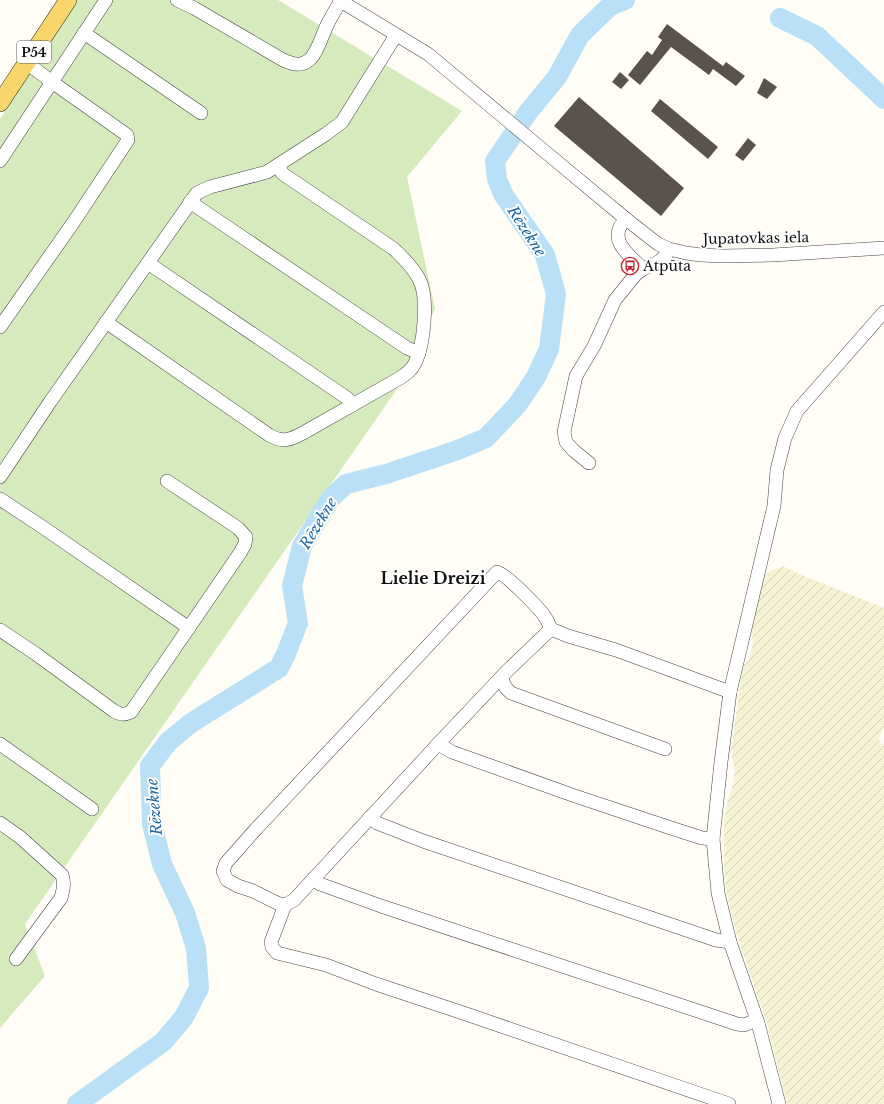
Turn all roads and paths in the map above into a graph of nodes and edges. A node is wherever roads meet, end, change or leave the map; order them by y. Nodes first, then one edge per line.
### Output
1 (68, 0) edge
2 (106, 0) edge
3 (177, 0) edge
4 (340, 1) edge
5 (84, 33) junction
6 (396, 35) junction
7 (27, 63) junction
8 (52, 82) junction
9 (0, 103) edge
10 (201, 113) dead end
11 (0, 161) edge
12 (278, 165) junction
13 (190, 202) junction
14 (626, 219) junction
15 (884, 248) edge
16 (669, 249) junction
17 (148, 263) junction
18 (643, 269) junction
19 (884, 312) edge
20 (106, 322) junction
21 (0, 327) edge
22 (419, 353) junction
23 (353, 405) junction
24 (589, 463) dead end
25 (0, 476) edge
26 (167, 481) dead end
27 (0, 499) edge
28 (189, 628) junction
29 (551, 629) junction
30 (0, 630) edge
31 (501, 678) junction
32 (730, 692) junction
33 (0, 744) edge
34 (438, 744) junction
35 (665, 749) dead end
36 (92, 809) dead end
37 (370, 817) junction
38 (0, 823) edge
39 (713, 839) junction
40 (313, 879) junction
41 (285, 905) junction
42 (730, 942) junction
43 (16, 959) dead end
44 (757, 1020) junction
45 (729, 1104) edge
46 (779, 1104) edge

1 - 7 main road, P54
2 - 5 street
3 - 4 street
4 - 6 street, Jupatovkas iela
5 - 8 street
5 - 10 street
6 - 12 street
6 - 14 street, Jupatovkas iela
7 - 8 street
7 - 9 main road, P54
8 - 11 street
8 - 21 street
12 - 13 street
12 - 22 street
13 - 17 street
13 - 22 street
14 - 16 street, Jupatovkas iela
14 - 18 street
15 - 16 street, Jupatovkas iela
16 - 18 street
17 - 20 street
17 - 23 street
18 - 24 street
19 - 32 street
20 - 23 street
20 - 25 street
22 - 23 street
26 - 28 street
27 - 28 street
28 - 30 street
29 - 31 street
29 - 32 street
29 - 41 street
31 - 34 street
31 - 35 street
32 - 39 street
33 - 36 street
34 - 37 street
34 - 39 street
37 - 40 street
37 - 42 street
38 - 43 street
39 - 42 street
40 - 41 street
40 - 44 street
41 - 45 street
42 - 44 street
44 - 46 street

